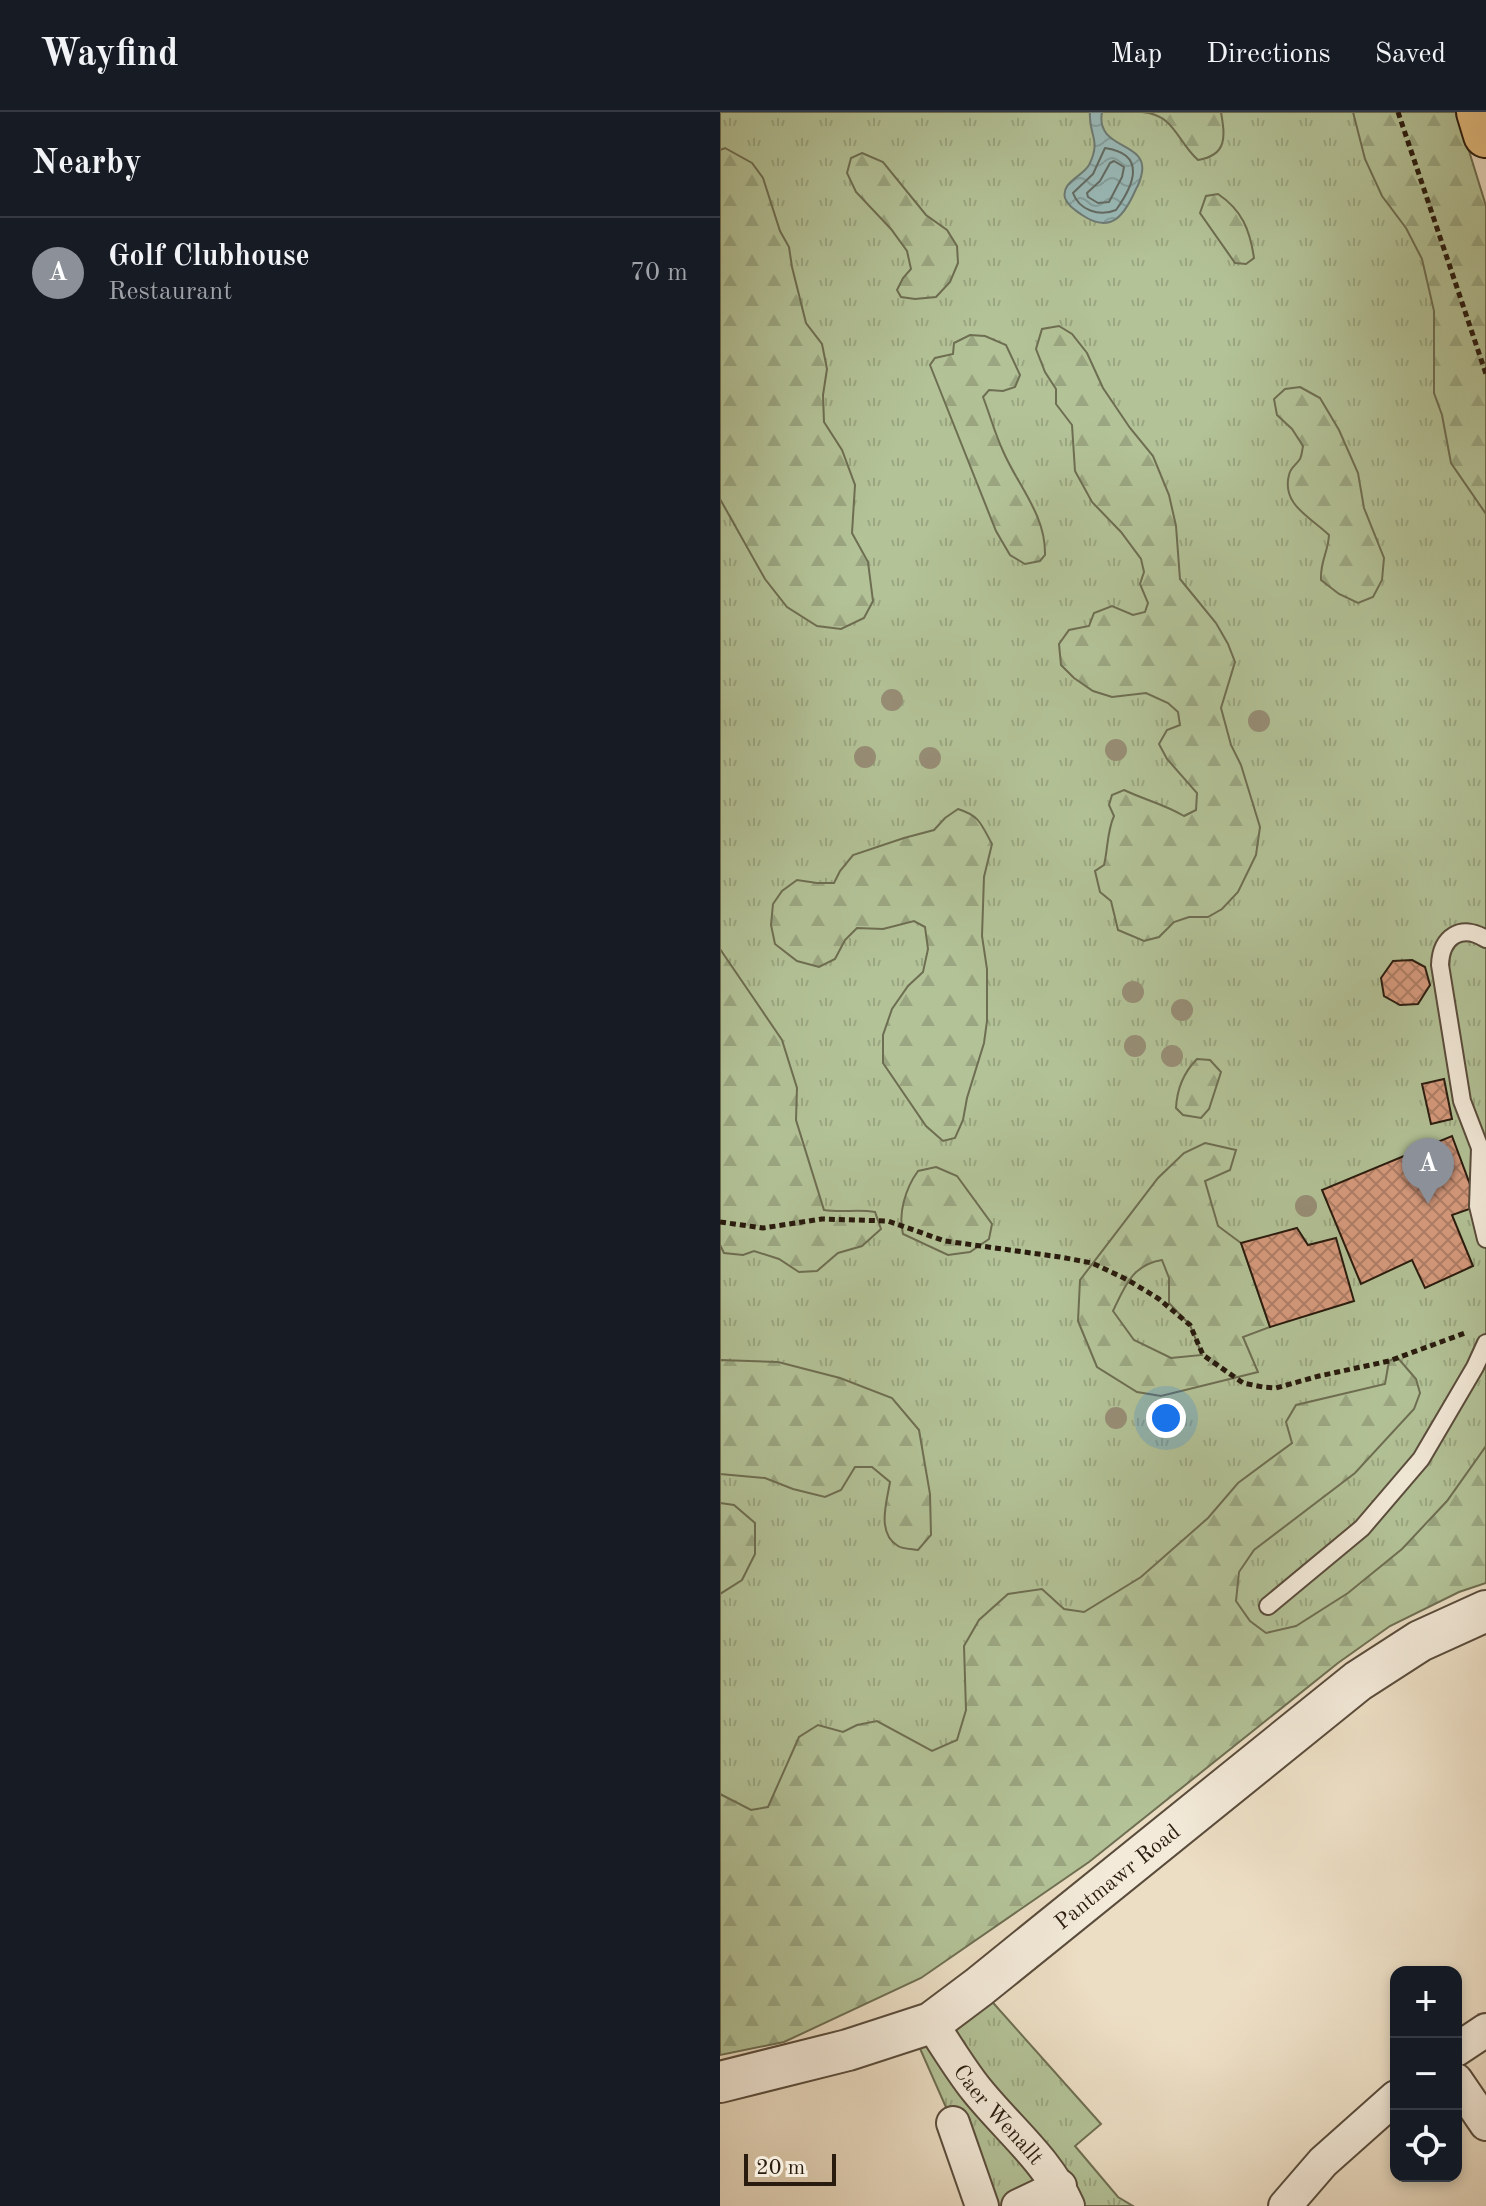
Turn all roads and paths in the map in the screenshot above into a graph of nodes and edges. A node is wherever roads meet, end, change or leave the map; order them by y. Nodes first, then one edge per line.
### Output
1 (1398, 112) edge
2 (1479, 112) edge
3 (1486, 135) edge
4 (1486, 374) edge
5 (1486, 939) edge
6 (1483, 1148) edge
7 (720, 1222) edge
8 (1486, 1239) edge
9 (1469, 1332) dead end
10 (1486, 1343) edge
11 (1268, 1606) dead end
12 (1486, 1611) edge
13 (931, 2023) junction
14 (1486, 2030) edge
15 (1462, 2046) edge
16 (720, 2082) edge
17 (1462, 2089) edge
18 (1390, 2102) edge
19 (953, 2123) dead end
20 (1486, 2124) edge
21 (1064, 2196) edge
22 (982, 2206) edge
23 (1018, 2206) edge
24 (1285, 2206) edge

1 - 4 path
2 - 3 highway
5 - 6 lane
6 - 8 lane
7 - 9 path
10 - 11 lane
12 - 13 street, Pantmawr Road
13 - 16 street, Pantmawr Road
13 - 21 street, Caer Wenallt
14 - 15 street
17 - 20 street
18 - 24 street
19 - 22 street
21 - 23 street

